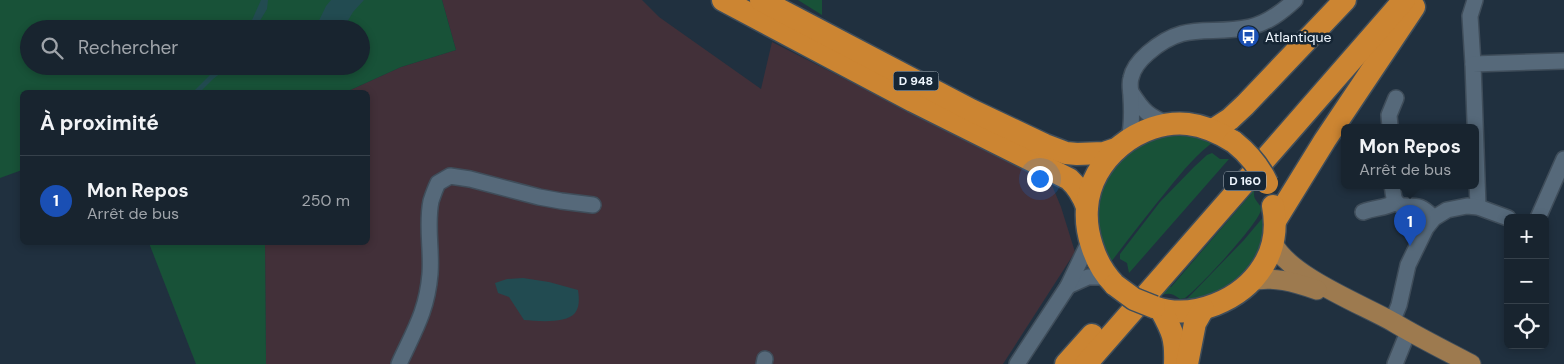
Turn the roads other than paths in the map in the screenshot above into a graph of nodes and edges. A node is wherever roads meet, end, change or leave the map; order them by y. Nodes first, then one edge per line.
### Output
1 (723, 0) edge
2 (761, 0) edge
3 (1295, 0) edge
4 (1345, 0) edge
5 (1384, 0) edge
6 (1404, 0) edge
7 (1419, 0) edge
8 (1474, 0) edge
9 (1564, 61) edge
10 (1473, 64) junction
11 (1130, 91) junction
12 (1396, 98) dead end
13 (1170, 124) junction
14 (1390, 124) edge
15 (1475, 124) edge
16 (1213, 130) junction
17 (1122, 144) junction
18 (1564, 159) edge
19 (1393, 189) edge
20 (1477, 189) edge
21 (1396, 202) junction
22 (593, 205) dead end
23 (1087, 207) junction
24 (1478, 207) junction
25 (1364, 212) dead end
26 (1540, 214) edge
27 (1504, 217) edge
28 (1434, 218) junction
29 (1275, 220) junction
30 (1090, 240) junction
31 (1273, 243) junction
32 (1111, 281) junction
33 (1250, 281) junction
34 (1068, 286) junction
35 (1358, 305) junction
36 (1158, 309) junction
37 (1203, 309) junction
38 (1400, 327) junction
39 (399, 364) edge
40 (1017, 364) edge
41 (1066, 364) edge
42 (1086, 364) edge
43 (1175, 364) edge
44 (1188, 364) edge
45 (1395, 364) edge
46 (1471, 364) edge

1 - 23 highway, D 948
2 - 17 highway, D 948
3 - 11 street
4 - 16 highway
5 - 41 highway, D 160
6 - 42 highway, D 160
7 - 29 highway
8 - 10 street
9 - 10 street
10 - 15 street
11 - 13 street
11 - 17 street
12 - 14 street
13 - 16 highway
13 - 17 highway
16 - 29 highway, bridge
17 - 23 highway
18 - 26 street
19 - 21 street
20 - 24 street
21 - 25 street
21 - 28 street
22 - 39 street
23 - 30 highway
24 - 27 street
24 - 28 street
28 - 38 street
29 - 31 highway
30 - 32 highway
30 - 34 street
31 - 33 highway
31 - 35 main road
32 - 34 street
32 - 36 highway, bridge
33 - 35 main road
33 - 37 highway
34 - 40 street
35 - 38 main road
36 - 37 highway
36 - 43 highway
37 - 44 highway
38 - 45 street
38 - 46 main road

